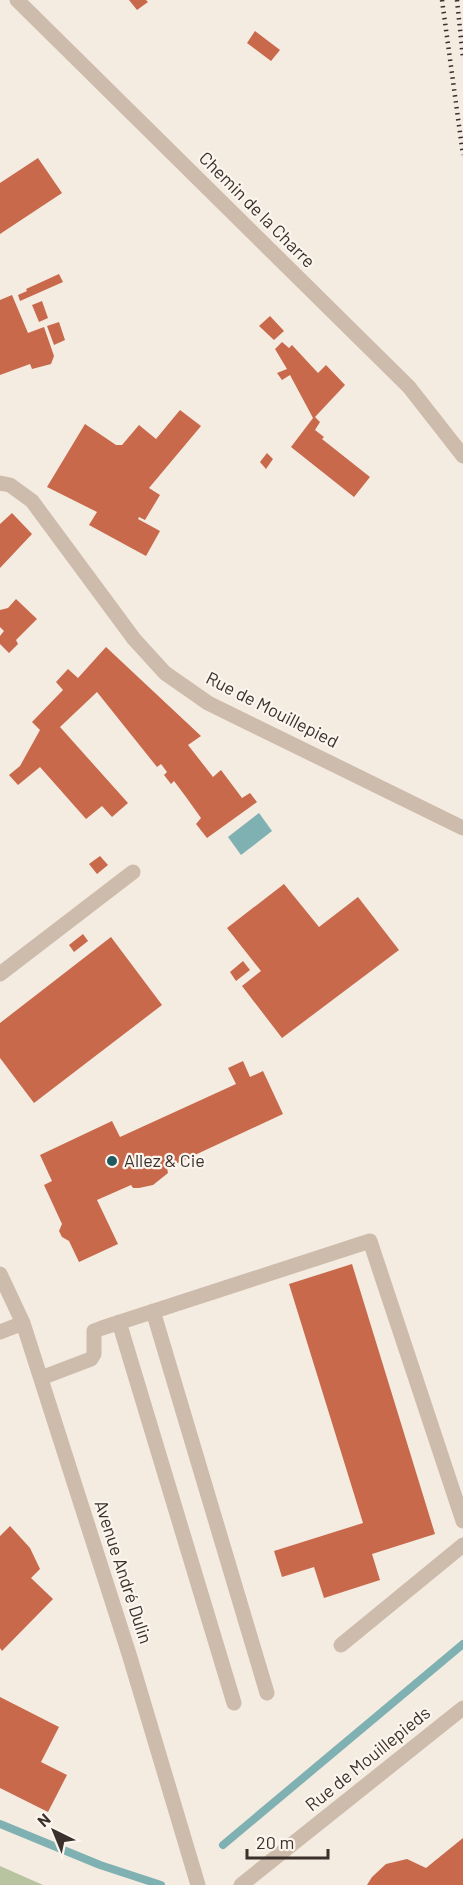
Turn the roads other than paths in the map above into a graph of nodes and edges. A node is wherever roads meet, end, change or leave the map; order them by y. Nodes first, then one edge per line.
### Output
1 (16, 0) edge
2 (463, 456) edge
3 (0, 483) edge
4 (463, 828) edge
5 (133, 872) dead end
6 (0, 974) edge
7 (0, 1274) edge
8 (153, 1311) junction
9 (119, 1322) junction
10 (23, 1323) junction
11 (0, 1332) edge
12 (41, 1378) junction
13 (463, 1521) edge
14 (463, 1545) edge
15 (341, 1645) dead end
16 (267, 1693) dead end
17 (234, 1703) dead end
18 (463, 1708) edge
19 (196, 1881) edge
20 (241, 1885) edge

1 - 2 street, Chemin de la Charre
3 - 4 street, Rue de Mouillepied
5 - 6 street
7 - 10 street, Avenue André Dulin
8 - 9 street
8 - 13 street
8 - 16 street
9 - 12 street
9 - 17 street
10 - 11 street
10 - 12 street, Avenue André Dulin
12 - 19 street, Avenue André Dulin
14 - 15 street
18 - 20 street, Rue de Mouillepieds

